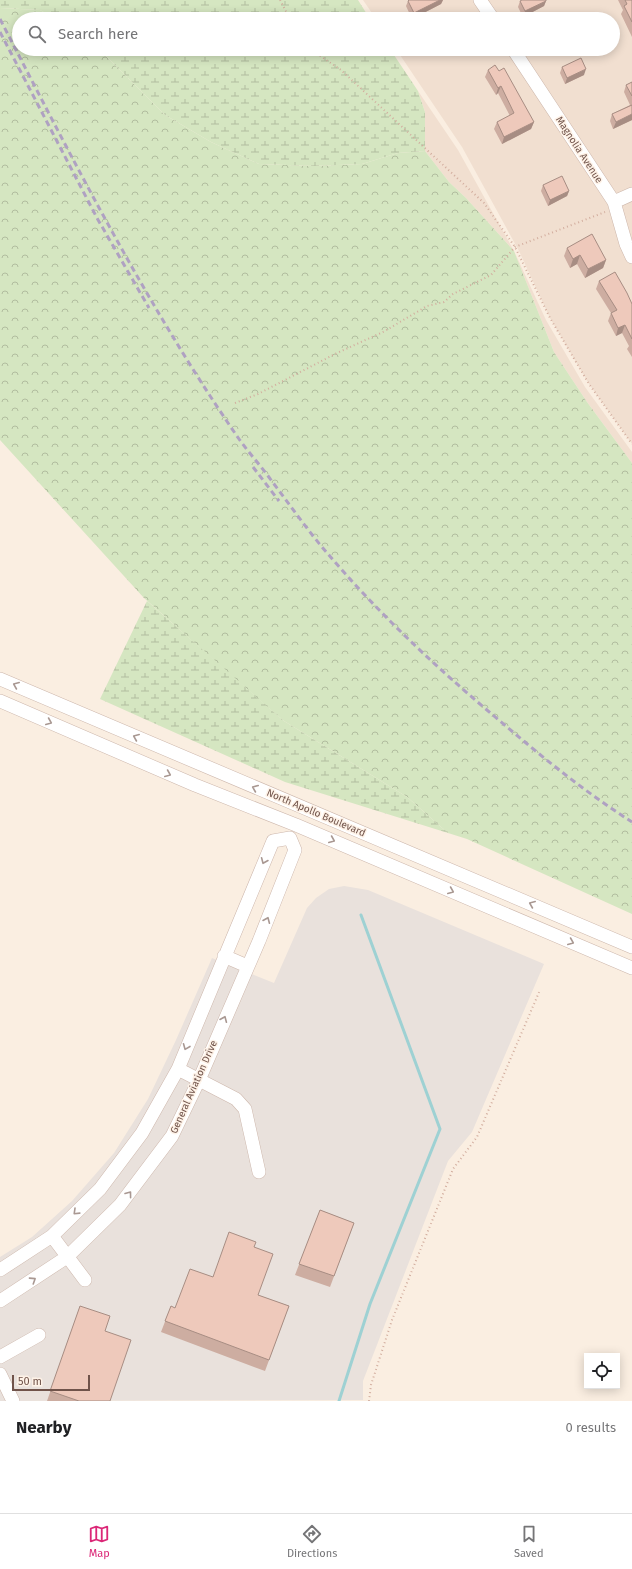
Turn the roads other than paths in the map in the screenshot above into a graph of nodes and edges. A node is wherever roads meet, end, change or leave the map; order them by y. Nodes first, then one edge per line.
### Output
1 (480, 0) edge
2 (488, 12) edge
3 (518, 56) edge
4 (632, 194) edge
5 (614, 202) junction
6 (632, 257) edge
7 (0, 678) edge
8 (0, 701) edge
9 (304, 809) junction
10 (296, 825) junction
11 (290, 838) junction
12 (632, 947) edge
13 (224, 956) junction
14 (247, 966) junction
15 (632, 968) edge
16 (178, 1069) junction
17 (199, 1080) junction
18 (259, 1172) dead end
19 (52, 1236) junction
20 (67, 1257) junction
21 (0, 1270) edge
22 (85, 1280) dead end
23 (0, 1301) edge
24 (39, 1335) dead end
25 (0, 1357) edge
26 (0, 1374) edge
27 (13, 1401) edge

1 - 2 street
3 - 5 street, Magnolia Avenue
4 - 5 street
5 - 6 street, Magnolia Avenue
9 -> 7 street, North Apollo Boulevard
8 -> 10 street, North Apollo Boulevard
9 - 10 street
12 -> 9 street, North Apollo Boulevard
10 - 11 street
10 -> 15 street, North Apollo Boulevard
11 -> 13 street
14 -> 11 street, General Aviation Drive
13 - 14 street
13 -> 16 street
17 -> 14 street, General Aviation Drive
16 - 17 street
16 -> 19 street
17 - 18 street
20 -> 17 street, General Aviation Drive
19 - 20 street
19 - 21 street
20 - 22 street
23 -> 20 street, General Aviation Drive
24 - 25 street
26 - 27 street

